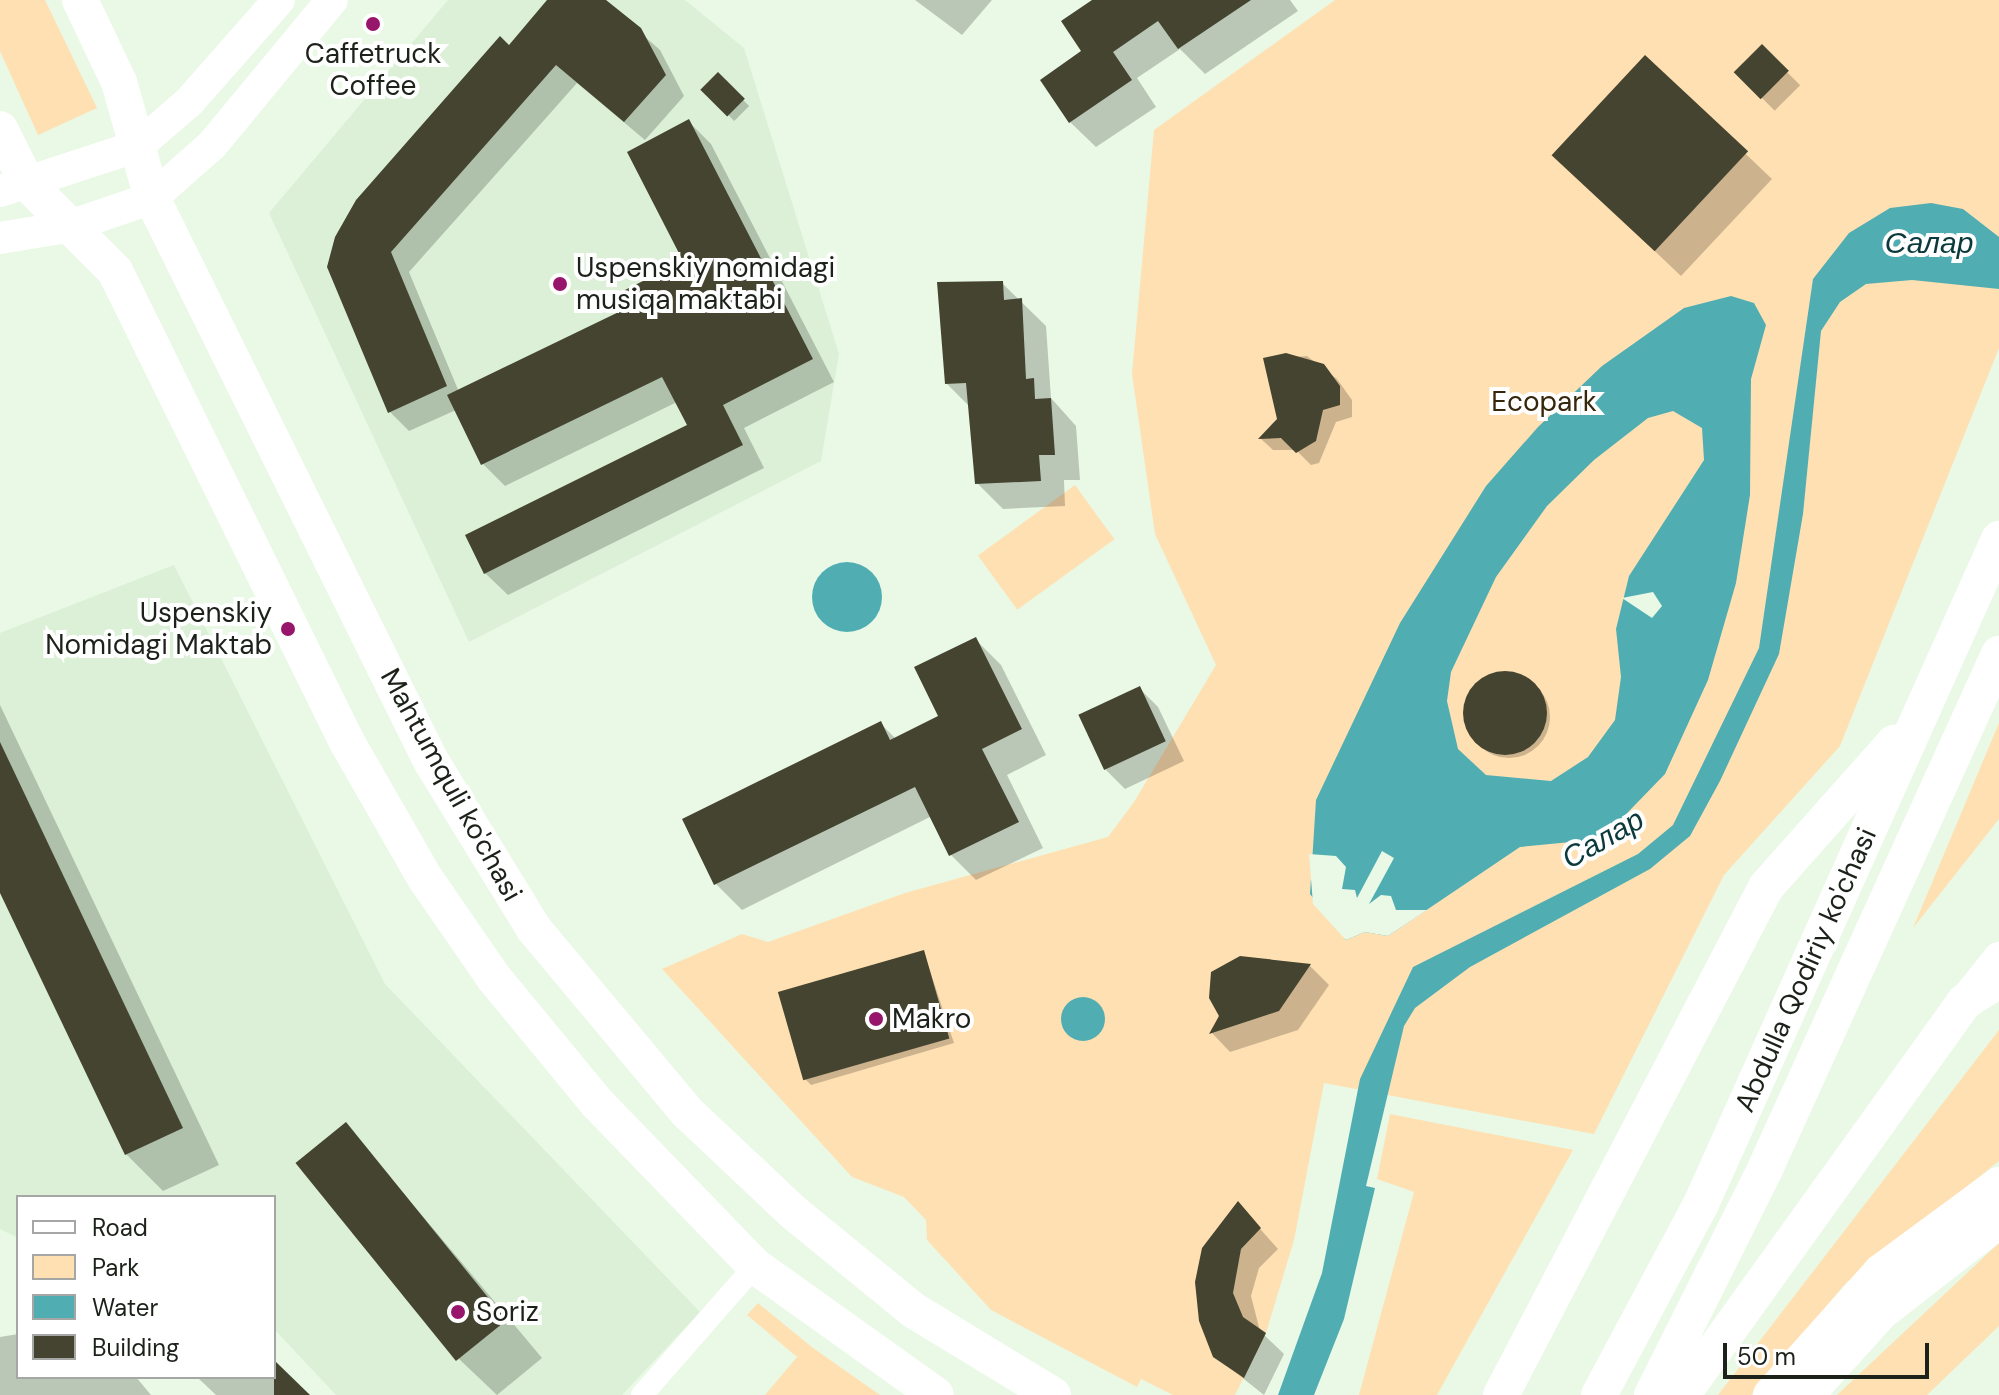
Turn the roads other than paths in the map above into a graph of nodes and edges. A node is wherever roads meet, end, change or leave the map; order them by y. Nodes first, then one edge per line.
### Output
1 (80, 0) edge
2 (279, 0) edge
3 (332, 0) edge
4 (0, 129) edge
5 (138, 146) junction
6 (13, 187) edge
7 (152, 198) junction
8 (67, 227) junction
9 (0, 238) edge
10 (1999, 539) edge
11 (1999, 654) edge
12 (1935, 682) junction
13 (1999, 958) edge
14 (1999, 980) edge
15 (1964, 1002) junction
16 (1999, 1185) edge
17 (1999, 1220) edge
18 (755, 1266) junction
19 (642, 1395) edge
20 (936, 1395) edge
21 (1053, 1395) edge
22 (1501, 1395) edge
23 (1599, 1395) edge
24 (1652, 1395) edge
25 (1682, 1395) edge
26 (1771, 1395) edge
27 (1806, 1395) edge

1 - 5 main road, Mahtumquli ko'chasi
2 - 5 main road
3 - 7 main road
4 - 6 main road
5 - 6 main road
5 - 7 main road, Mahtumquli ko'chasi
6 - 8 main road
7 - 8 main road
7 - 21 main road, Mahtumquli ko'chasi
8 - 9 main road
8 - 18 main road
10 - 12 main road, Abdulla Qodiriy ko'chasi
11 - 24 main road, Abdulla Qodiriy ko'chasi
12 - 22 main road
12 - 23 main road, Abdulla Qodiriy ko'chasi
13 - 15 main road
14 - 15 main road
15 - 25 main road
16 - 26 main road
17 - 27 main road
18 - 19 street
18 - 20 main road

